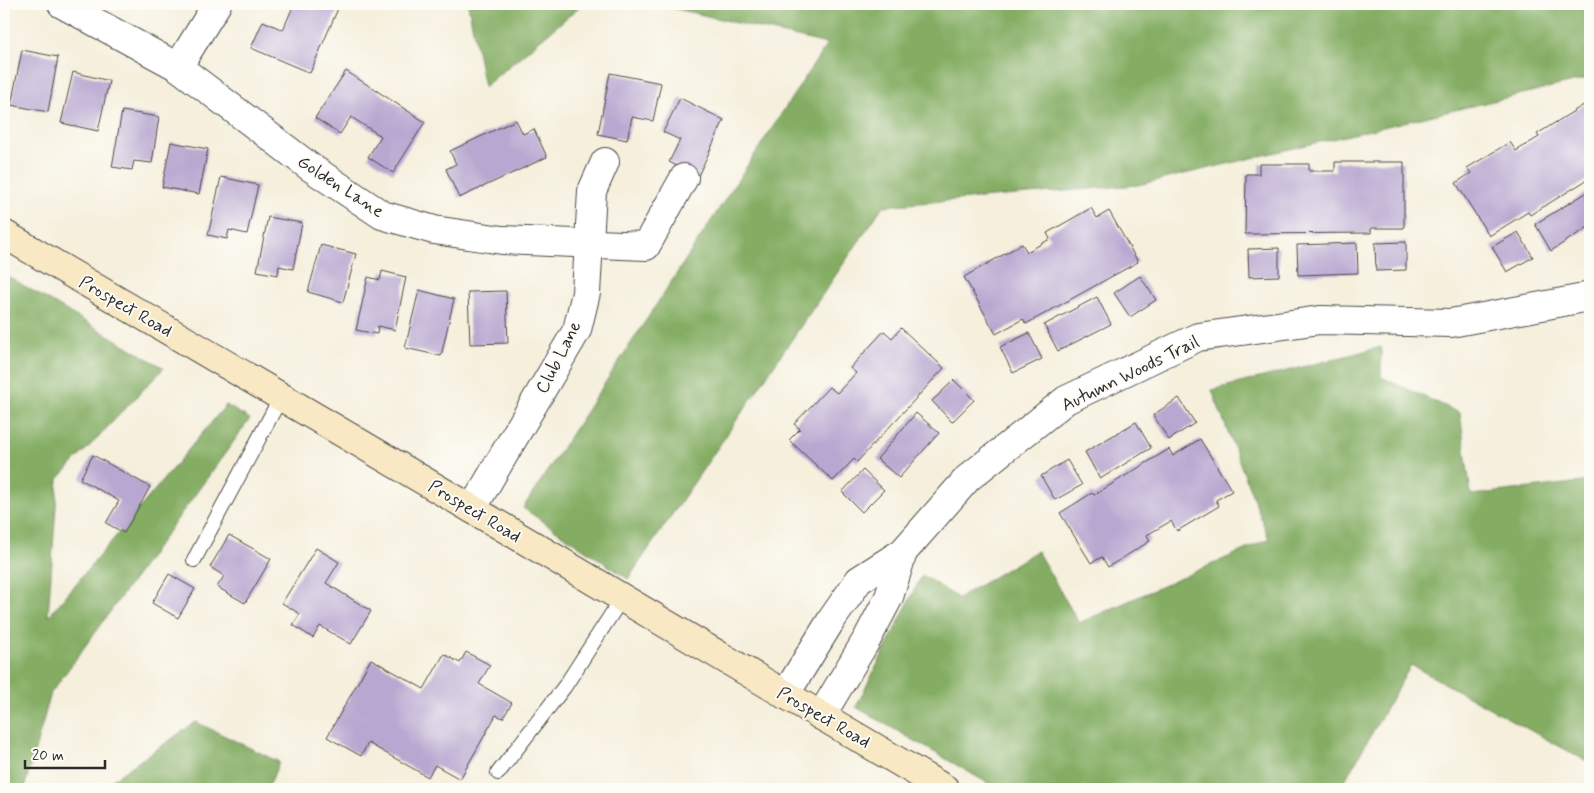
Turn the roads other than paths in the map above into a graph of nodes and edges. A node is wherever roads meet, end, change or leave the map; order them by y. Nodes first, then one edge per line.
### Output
1 (62, 4) edge
2 (217, 4) edge
3 (178, 67) junction
4 (605, 162) dead end
5 (684, 178) dead end
6 (4, 234) edge
7 (589, 245) junction
8 (1590, 294) edge
9 (281, 397) junction
10 (472, 509) junction
11 (903, 552) junction
12 (194, 560) dead end
13 (622, 598) junction
14 (786, 695) junction
15 (821, 716) junction
16 (498, 773) dead end
17 (945, 789) edge

1 - 3 street, Golden Lane
2 - 3 street
3 - 7 street, Golden Lane
4 - 7 street, Club Lane
5 - 7 street, Golden Lane
6 - 9 main road, Prospect Road
7 - 10 street, Club Lane
8 - 11 street, Autumn Woods Trail
9 - 10 main road, Prospect Road
9 - 12 lane
10 - 13 main road, Prospect Road
11 - 14 street, Autumn Woods Trail
11 - 15 street, Autumn Woods Trail
13 - 14 main road, Prospect Road
13 - 16 lane
14 - 15 main road, Prospect Road
15 - 17 main road, Prospect Road

